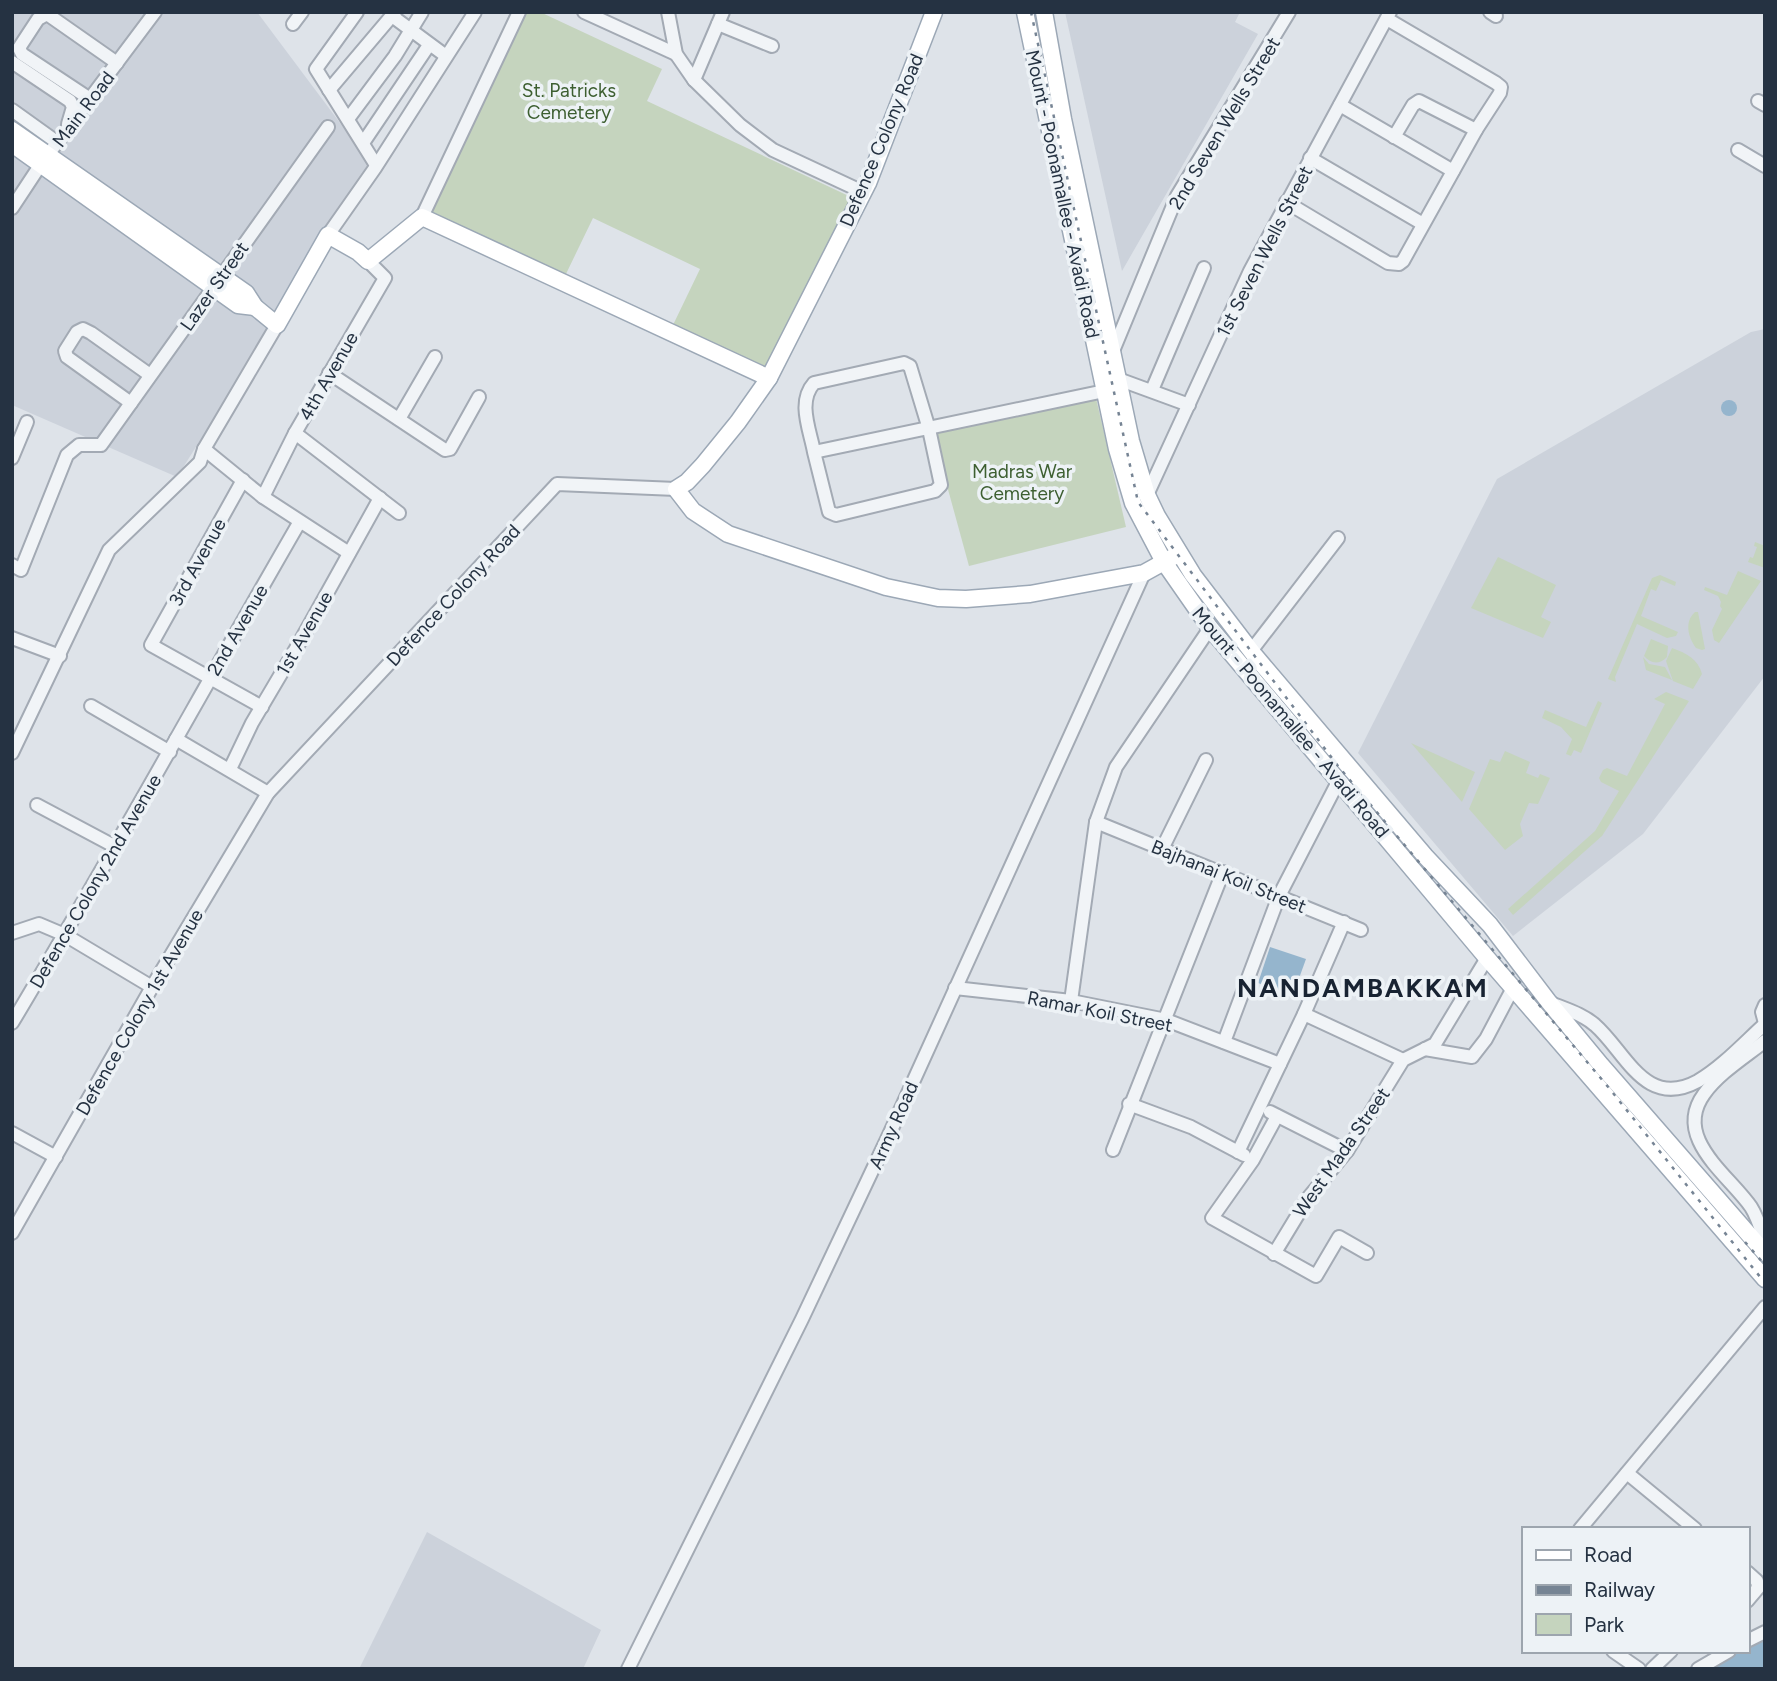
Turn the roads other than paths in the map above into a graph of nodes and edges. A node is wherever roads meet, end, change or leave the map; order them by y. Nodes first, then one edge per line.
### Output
1 (155, 12) edge
2 (302, 12) edge
3 (357, 12) edge
4 (422, 12) edge
5 (475, 12) edge
6 (519, 12) edge
7 (584, 12) edge
8 (668, 12) edge
9 (934, 12) edge
10 (1025, 12) edge
11 (1044, 12) edge
12 (1289, 12) edge
13 (393, 14) edge
14 (1389, 16) edge
15 (721, 18) edge
16 (293, 24) dead end
17 (411, 31) junction
18 (429, 45) junction
19 (772, 46) dead end
20 (677, 54) junction
21 (446, 56) junction
22 (12, 62) edge
23 (117, 63) junction
24 (694, 79) junction
25 (329, 90) junction
26 (90, 99) junction
27 (1340, 105) junction
28 (12, 110) edge
29 (348, 119) junction
30 (328, 127) dead end
31 (69, 128) junction
32 (12, 130) edge
33 (1476, 130) junction
34 (1394, 137) junction
35 (12, 144) edge
36 (363, 144) junction
37 (1738, 150) dead end
38 (49, 154) junction
39 (1310, 158) junction
40 (376, 165) junction
41 (1765, 166) edge
42 (1453, 172) junction
43 (863, 192) junction
44 (1286, 202) junction
45 (12, 208) edge
46 (422, 217) junction
47 (1423, 224) junction
48 (328, 235) junction
49 (368, 261) junction
50 (1204, 268) dead end
51 (217, 281) junction
52 (277, 325) junction
53 (1113, 351) junction
54 (435, 358) dead end
55 (329, 373) junction
56 (150, 375) junction
57 (769, 378) junction
58 (794, 383) dead end
59 (1114, 386) junction
60 (1152, 390) junction
61 (807, 391) junction
62 (479, 397) dead end
63 (131, 403) junction
64 (1189, 405) junction
65 (399, 419) junction
66 (27, 422) dead end
67 (929, 429) junction
68 (295, 433) junction
69 (204, 449) junction
70 (814, 452) junction
71 (12, 458) edge
72 (243, 480) junction
73 (676, 489) junction
74 (1147, 495) junction
75 (263, 498) junction
76 (380, 498) junction
77 (399, 513) dead end
78 (299, 523) junction
79 (1338, 538) dead end
80 (349, 553) junction
81 (1179, 553) junction
82 (1164, 562) junction
83 (12, 565) edge
84 (1143, 573) junction
85 (1210, 628) junction
86 (12, 638) edge
87 (1251, 651) junction
88 (60, 656) junction
89 (1271, 674) junction
90 (210, 677) junction
91 (1258, 684) junction
92 (91, 706) dead end
93 (261, 707) junction
94 (176, 739) junction
95 (170, 752) junction
96 (12, 753) edge
97 (1206, 760) dead end
98 (230, 769) junction
99 (1339, 780) junction
100 (268, 793) junction
101 (37, 805) dead end
102 (1096, 822) junction
103 (114, 846) junction
104 (1162, 849) junction
105 (1223, 872) junction
106 (1279, 896) junction
107 (1344, 922) junction
108 (1361, 930) dead end
109 (12, 933) edge
110 (65, 935) junction
111 (1487, 958) junction
112 (152, 987) junction
113 (955, 988) junction
114 (1513, 988) junction
115 (1071, 1001) junction
116 (1548, 1001) junction
117 (1765, 1005) edge
118 (1304, 1014) junction
119 (1166, 1020) junction
120 (12, 1023) edge
121 (1765, 1024) edge
122 (1765, 1041) edge
123 (1224, 1042) junction
124 (1426, 1049) junction
125 (1404, 1060) junction
126 (1280, 1064) junction
127 (1591, 1065) junction
128 (1129, 1104) junction
129 (1260, 1108) junction
130 (1277, 1116) junction
131 (12, 1133) edge
132 (1113, 1150) dead end
133 (1347, 1150) junction
134 (1238, 1152) junction
135 (56, 1157) junction
136 (1253, 1160) junction
137 (12, 1233) edge
138 (1765, 1242) edge
139 (1367, 1253) dead end
140 (1274, 1254) junction
141 (1765, 1254) edge
142 (1765, 1279) edge
143 (1765, 1307) edge
144 (1627, 1473) junction
145 (1583, 1527) edge
146 (1693, 1527) edge
147 (1749, 1574) edge
148 (1749, 1599) edge
149 (1765, 1632) edge
150 (1749, 1641) edge
151 (1616, 1653) edge
152 (1669, 1653) edge
153 (1726, 1653) edge
154 (628, 1669) edge
155 (1639, 1669) edge
156 (1653, 1669) edge
157 (1698, 1669) edge

1 - 23 street, Main Road
2 - 16 street
3 - 25 street
4 - 17 street
5 - 21 street
6 - 46 street
7 - 20 street
8 - 20 street
9 - 43 main road, Defence Colony Road
10 - 59 main road, Mount - Poonamallee - Avadi Road
11 - 53 main road, Mount - Poonamallee - Avadi Road
12 - 53 street, 2nd Seven Wells Street
13 - 17 street
13 - 25 street
14 - 27 street, 1st Seven Wells Street
14 - 33 street
15 - 19 street
15 - 24 street
17 - 18 street
17 - 29 street
18 - 21 street
18 - 36 street
20 - 24 street
21 - 40 street
22 - 31 street
23 - 26 street, Main Road
23 - 26 street
24 - 43 street
25 - 29 street
26 - 31 street, Main Road
27 - 34 street
27 - 39 street, 1st Seven Wells Street
28 - 38 street
29 - 36 street
30 - 51 street, Lazer Street
31 - 38 street, Main Road
32 - 38 main road
33 - 34 street
33 - 42 street
34 - 42 street
35 - 38 main road
36 - 40 street
37 - 41 street
38 - 45 street, Main Road
38 - 51 main road
39 - 44 street, 1st Seven Wells Street
39 - 47 street
40 - 48 street
42 - 47 street
43 - 57 main road, Defence Colony Road
44 - 47 street
44 - 64 street, 1st Seven Wells Street
46 - 49 main road
46 - 57 main road
48 - 49 main road
48 - 52 main road
49 - 55 street, 4th Avenue
50 - 60 street
51 - 52 main road
51 - 56 street, Lazer Street
52 - 69 street
53 - 59 main road, Mount - Poonamallee - Avadi Road
54 - 65 street
55 - 65 street
55 - 68 street, 4th Avenue
56 - 63 street, Lazer Street
56 - 63 street
57 - 73 main road, Defence Colony Road
58 - 61 street
59 - 60 street
59 - 67 street
59 - 74 main road, Mount - Poonamallee - Avadi Road
59 - 82 main road, Mount - Poonamallee - Avadi Road
60 - 64 street
61 - 67 street
61 - 70 street
62 - 65 street
63 - 83 street, Lazer Street
64 - 74 street, 1st Seven Wells Street
66 - 71 street
67 - 70 street
67 - 70 street
68 - 75 street, 4th Avenue
68 - 76 street
69 - 72 street
69 - 88 street
72 - 75 street
72 - 90 street, 3rd Avenue
73 - 84 main road
73 - 100 street, Defence Colony Road
74 - 81 main road, Mount - Poonamallee - Avadi Road
75 - 78 street
76 - 77 street
76 - 80 street, 1st Avenue
78 - 80 street
78 - 90 street, 2nd Avenue
79 - 87 street
80 - 93 street, 1st Avenue
81 - 82 main road
81 - 87 main road, Mount - Poonamallee - Avadi Road
82 - 84 main road
82 - 85 main road, Mount - Poonamallee - Avadi Road
84 - 113 street, Army Road
85 - 91 main road, Mount - Poonamallee - Avadi Road
85 - 102 street
86 - 88 street
87 - 89 main road, Mount - Poonamallee - Avadi Road
88 - 96 street
89 - 91 main road
89 - 116 main road, Mount - Poonamallee - Avadi Road
90 - 93 street
90 - 94 street, 2nd Avenue
91 - 99 main road, Mount - Poonamallee - Avadi Road
92 - 95 street
93 - 98 street, 1st Avenue
94 - 95 street, Defence Colony 2nd Avenue
94 - 98 street
95 - 103 street, Defence Colony 2nd Avenue
97 - 104 street
98 - 100 street
99 - 106 street
99 - 111 main road, Mount - Poonamallee - Avadi Road
100 - 112 street, Defence Colony 1st Avenue
101 - 103 street
102 - 104 street, Bajhanai Koil Street
102 - 115 street
103 - 110 street, Defence Colony 2nd Avenue
104 - 105 street, Bajhanai Koil Street
105 - 106 street, Bajhanai Koil Street
105 - 119 street
106 - 107 street, Bajhanai Koil Street
106 - 123 street
107 - 108 street, Bajhanai Koil Street
107 - 118 street
109 - 110 street
110 - 112 street
110 - 120 street, Defence Colony 2nd Avenue
111 - 114 main road, Mount - Poonamallee - Avadi Road
111 - 124 street
112 - 135 street, Defence Colony 1st Avenue
113 - 115 street, Ramar Koil Street
113 - 154 street, Army Road
114 - 124 street
114 - 127 main road, Mount - Poonamallee - Avadi Road
115 - 119 street, Ramar Koil Street
116 - 121 street
116 - 127 main road, Mount - Poonamallee - Avadi Road
117 - 121 street
118 - 125 street
118 - 126 street
119 - 123 street, Ramar Koil Street
119 - 128 street
122 - 138 street
123 - 126 street, Ramar Koil Street
124 - 125 street
125 - 133 street, West Mada Street
126 - 129 street
127 - 141 main road, Mount - Poonamallee - Avadi Road
127 - 142 main road, Mount - Poonamallee - Avadi Road
128 - 132 street
128 - 134 street
129 - 130 street
129 - 134 street
130 - 133 street
130 - 136 street
131 - 135 street
133 - 140 street, West Mada Street
134 - 136 street
135 - 137 street, Defence Colony 1st Avenue
136 - 140 street
139 - 140 street
143 - 144 street
144 - 145 street
144 - 146 street
147 - 148 street
149 - 150 street
151 - 155 street
152 - 156 street
153 - 157 street

